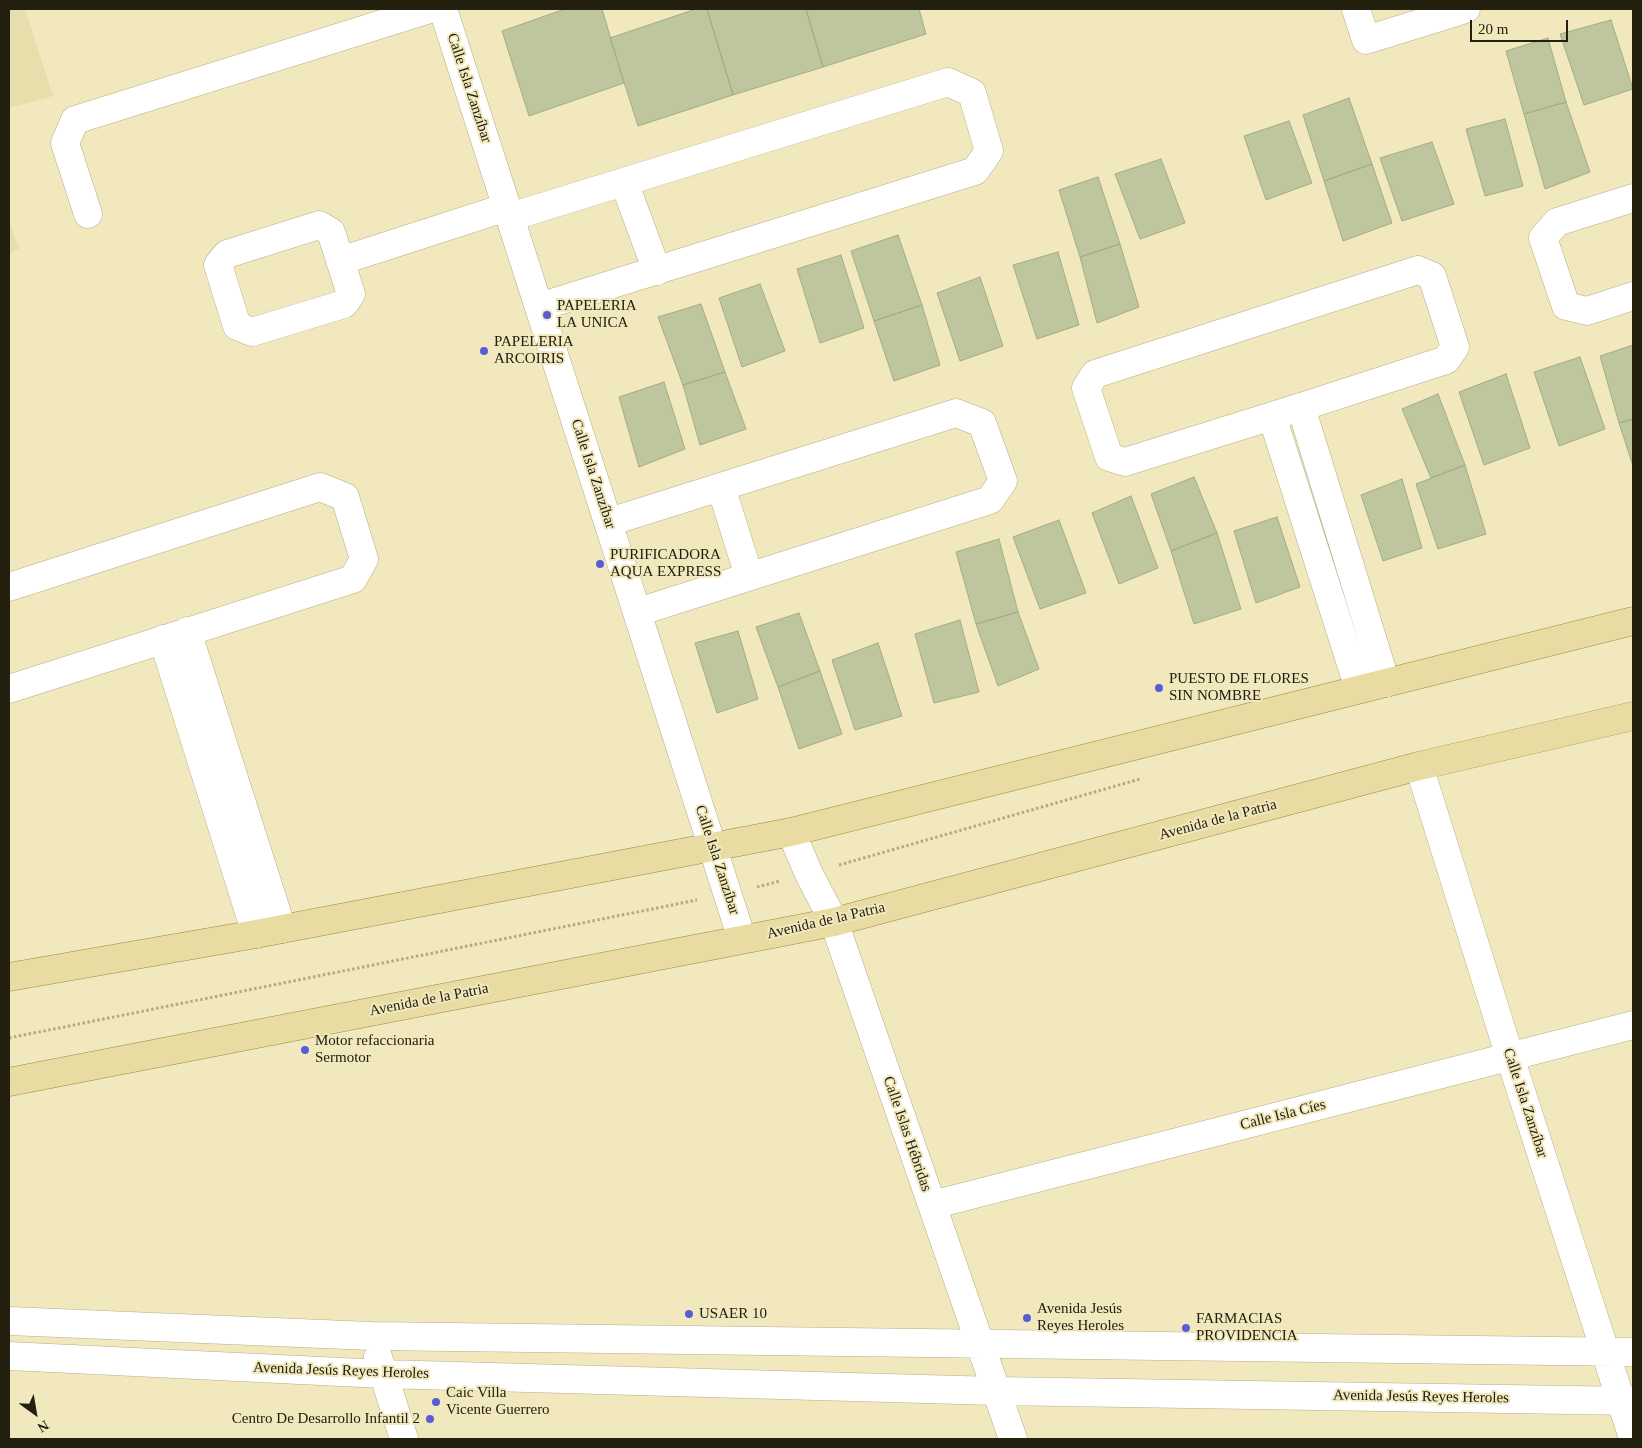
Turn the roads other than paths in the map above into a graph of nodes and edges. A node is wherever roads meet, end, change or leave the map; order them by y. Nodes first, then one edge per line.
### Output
1 (430, 9) edge
2 (443, 9) edge
3 (1356, 9) edge
4 (1466, 9) edge
5 (624, 182) junction
6 (1633, 198) edge
7 (509, 212) junction
8 (88, 214) dead end
9 (340, 261) junction
10 (657, 271) junction
11 (1633, 296) edge
12 (539, 307) junction
13 (1301, 407) junction
14 (1272, 416) junction
15 (721, 487) junction
16 (609, 522) junction
17 (750, 576) junction
18 (9, 587) edge
19 (638, 612) junction
20 (1633, 621) edge
21 (175, 635) junction
22 (1386, 683) junction
23 (9, 689) edge
24 (1359, 689) junction
25 (1633, 716) edge
26 (1419, 766) junction
27 (791, 832) junction
28 (713, 847) junction
29 (834, 922) junction
30 (269, 932) junction
31 (742, 940) junction
32 (9, 977) edge
33 (1633, 1025) edge
34 (1510, 1057) junction
35 (9, 1082) edge
36 (932, 1205) junction
37 (9, 1321) edge
38 (371, 1336) junction
39 (1633, 1341) edge
40 (979, 1344) junction
41 (1605, 1352) junction
42 (1633, 1352) edge
43 (9, 1356) edge
44 (383, 1374) junction
45 (996, 1391) junction
46 (1627, 1400) edge
47 (1633, 1438) edge
48 (404, 1439) edge
49 (1012, 1439) edge

1 - 8 street
2 - 7 street, Calle Isla Zanzíbar
3 - 4 street
5 - 7 street
5 - 10 street
5 - 10 street
6 - 11 street
7 - 9 street
7 - 12 street, Calle Isla Zanzíbar
9 - 9 street
10 - 12 street
12 - 16 street, Calle Isla Zanzíbar
13 - 14 street
13 - 14 street
13 - 22 street
14 - 24 street
15 - 16 street
15 - 17 street
15 - 17 street
16 - 19 street, Calle Isla Zanzíbar
17 - 19 street
18 - 21 street
19 - 28 street, Calle Isla Zanzíbar
20 - 22 main road
21 - 23 street
21 - 30 street
22 - 24 main road
24 - 27 main road
25 - 26 main road, Avenida de la Patria
26 - 29 main road, Avenida de la Patria
26 - 34 street, Calle Isla Zanzíbar
27 - 28 main road
27 - 29 street, Calle Islas Hébridas
28 - 30 main road
28 - 31 street, Calle Isla Zanzíbar
29 - 31 main road, Avenida de la Patria
29 - 36 street, Calle Islas Hébridas
30 - 32 main road
31 - 35 main road, Avenida de la Patria
33 - 34 street, Calle Isla Cíes
34 - 36 street, Calle Isla Cíes
34 - 41 street, Calle Isla Zanzíbar
36 - 40 street, Calle Islas Hébridas
37 - 38 street
38 - 40 street
38 - 44 street
39 - 41 street
40 - 41 street
40 - 45 street, Calle Islas Hébridas
41 - 42 street
41 - 46 street, Calle Isla Zanzíbar
43 - 44 street, Avenida Jesús Reyes Heroles
44 - 45 street, Avenida Jesús Reyes Heroles
44 - 48 street
45 - 46 street, Avenida Jesús Reyes Heroles
45 - 49 street, Calle Islas Hébridas
46 - 47 street, Calle Isla Zanzíbar

